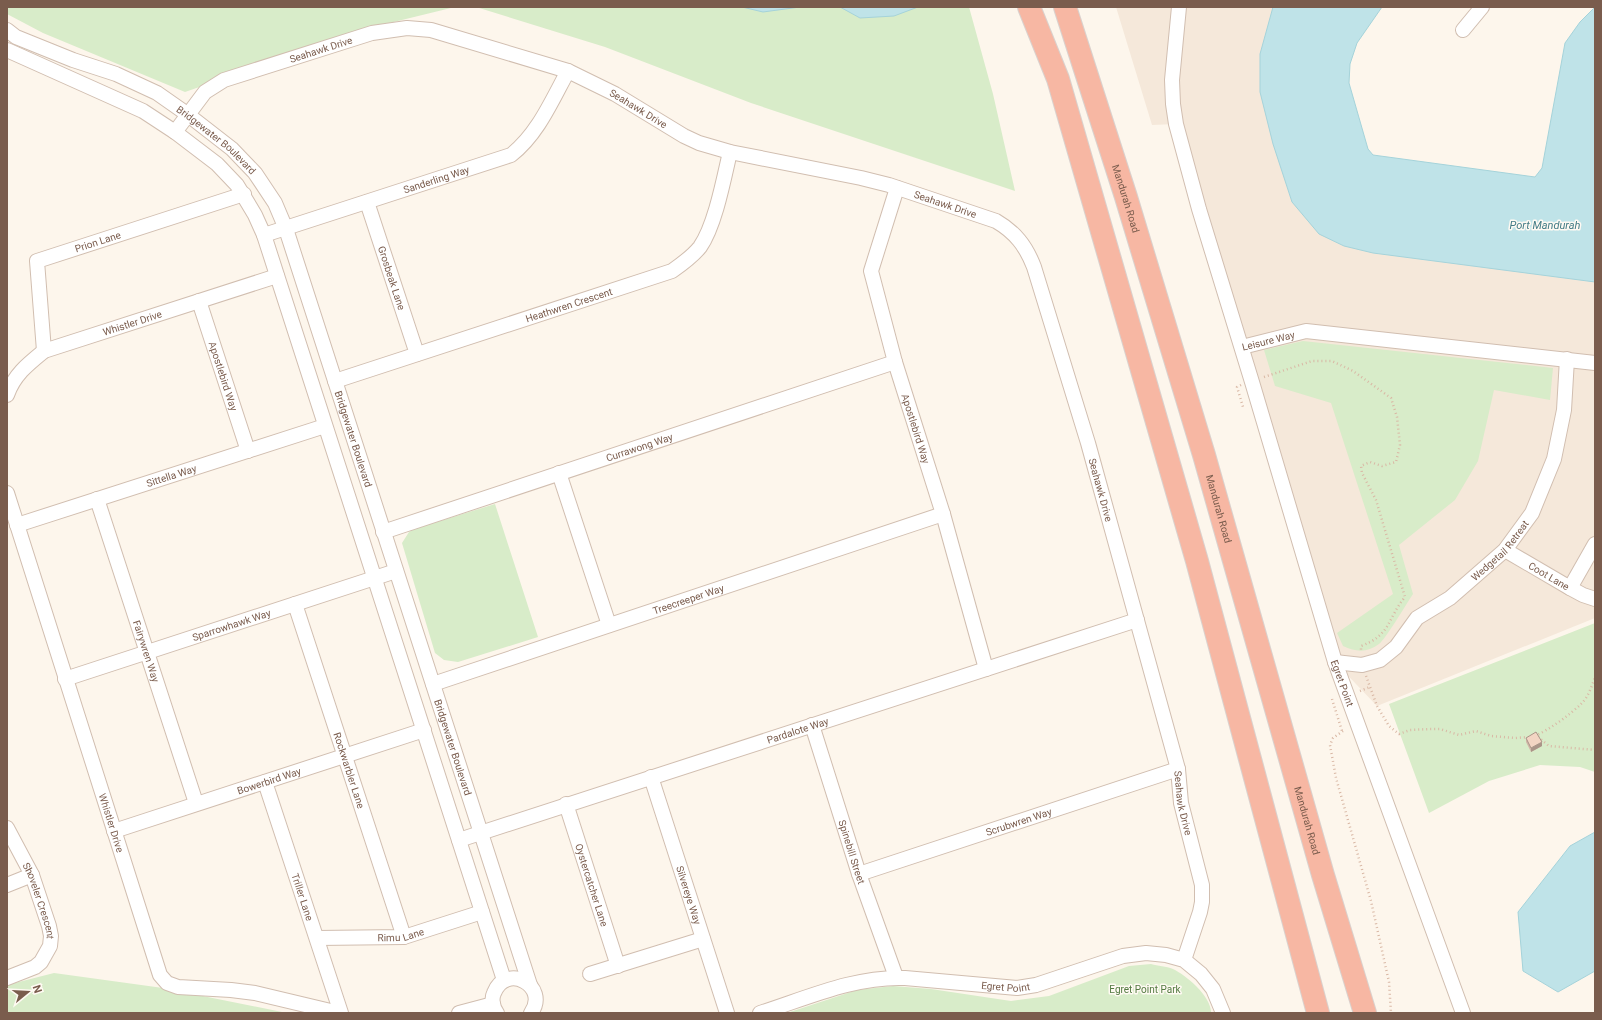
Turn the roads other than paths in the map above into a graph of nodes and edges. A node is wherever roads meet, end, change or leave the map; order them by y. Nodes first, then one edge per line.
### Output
1 (1029, 7) edge
2 (1064, 7) edge
3 (1179, 7) edge
4 (1482, 7) edge
5 (7, 30) edge
6 (1463, 30) dead end
7 (7, 50) edge
8 (568, 71) junction
9 (187, 114) junction
10 (175, 132) junction
11 (730, 152) junction
12 (897, 188) junction
13 (244, 194) junction
14 (367, 202) junction
15 (286, 229) junction
16 (264, 235) junction
17 (277, 276) junction
18 (198, 301) junction
19 (1242, 347) junction
20 (44, 351) junction
21 (417, 354) junction
22 (1567, 359) junction
23 (895, 362) junction
24 (1595, 363) edge
25 (335, 381) junction
26 (7, 395) edge
27 (325, 426) junction
28 (248, 451) junction
29 (559, 473) junction
30 (7, 493) edge
31 (97, 499) junction
32 (943, 514) junction
33 (17, 525) junction
34 (384, 532) junction
35 (1595, 544) edge
36 (1505, 550) junction
37 (396, 571) junction
38 (374, 578) junction
39 (1570, 588) junction
40 (1595, 599) edge
41 (295, 604) junction
42 (1137, 620) junction
43 (609, 626) junction
44 (146, 652) junction
45 (1335, 662) junction
46 (986, 669) junction
47 (65, 679) junction
48 (433, 684) junction
49 (812, 725) junction
50 (424, 730) junction
51 (345, 756) junction
52 (1178, 769) junction
53 (651, 777) junction
54 (265, 782) junction
55 (196, 804) junction
56 (566, 804) junction
57 (7, 828) edge
58 (114, 831) junction
59 (481, 832) junction
60 (459, 840) junction
61 (32, 874) junction
62 (859, 874) junction
63 (7, 886) edge
64 (482, 912) junction
65 (404, 937) junction
66 (317, 938) junction
67 (703, 939) junction
68 (1184, 960) junction
69 (618, 966) junction
70 (590, 974) dead end
71 (896, 977) junction
72 (7, 978) edge
73 (504, 980) junction
74 (530, 986) junction
75 (495, 1008) edge
76 (340, 1013) edge
77 (459, 1013) edge
78 (530, 1013) edge
79 (728, 1013) edge
80 (760, 1013) edge
81 (1223, 1013) edge
82 (1318, 1013) edge
83 (1365, 1013) edge
84 (1463, 1013) edge

1 - 82 highway
2 - 83 highway, Mandurah Road
3 - 19 street, Leisure Way
4 - 6 street
5 - 9 street, Bridgewater Boulevard
7 - 10 street, Bridgewater Boulevard
8 - 9 street, Seahawk Drive
8 - 11 street, Seahawk Drive
8 - 14 street, Sanderling Way
9 - 10 street, Seahawk Drive
9 - 15 street, Bridgewater Boulevard
10 - 13 street, Bridgewater Boulevard
11 - 12 street, Seahawk Drive
11 - 21 street, Heathwren Crescent
12 - 23 street, Apostlebird Way
12 - 42 street, Seahawk Drive
13 - 16 street, Bridgewater Boulevard
13 - 20 street, Prion Lane
14 - 15 street, Sanderling Way
14 - 21 street, Grosbeak Lane
15 - 16 street, Sanderling Way
15 - 25 street, Bridgewater Boulevard
16 - 17 street, Bridgewater Boulevard
17 - 18 street, Whistler Drive
17 - 27 street, Bridgewater Boulevard
18 - 20 street, Whistler Drive
18 - 28 street, Apostlebird Way
19 - 22 street, Leisure Way
19 - 45 street, Egret Point
20 - 26 street, Whistler Drive
21 - 25 street, Heathwren Crescent
22 - 24 street, Leisure Way
22 - 36 street, Wedgetail Retreat
23 - 29 street, Currawong Way
23 - 32 street, Apostlebird Way
25 - 34 street, Bridgewater Boulevard
27 - 28 street, Sittella Way
27 - 38 street, Bridgewater Boulevard
28 - 31 street, Sittella Way
29 - 34 street, Currawong Way
29 - 43 street
30 - 33 street, Whistler Drive
31 - 33 street, Sittella Way
31 - 44 street, Fairywren Way
32 - 43 street, Treecreeper Way
32 - 46 street, Apostlebird Way
33 - 47 street, Whistler Drive
34 - 37 street, Bridgewater Boulevard
35 - 39 street, Coot Lane
36 - 39 street, Coot Lane
36 - 45 street, Wedgetail Retreat
37 - 38 street, Sparrowhawk Way
37 - 48 street, Bridgewater Boulevard
38 - 41 street, Sparrowhawk Way
38 - 50 street, Bridgewater Boulevard
39 - 40 street
41 - 44 street, Sparrowhawk Way
41 - 51 street, Rockwarbler Lane
42 - 46 street, Pardalote Way
42 - 52 street, Seahawk Drive
43 - 48 street, Treecreeper Way
44 - 47 street, Sparrowhawk Way
44 - 55 street, Fairywren Way
45 - 84 street, Egret Point
46 - 49 street, Pardalote Way
47 - 58 street, Whistler Drive
48 - 59 street, Bridgewater Boulevard
49 - 53 street, Pardalote Way
49 - 62 street, Spinebill Street
50 - 51 street, Bowerbird Way
50 - 60 street, Bridgewater Boulevard
51 - 54 street, Bowerbird Way
51 - 65 street, Rockwarbler Lane
52 - 62 street, Scrubwren Way
52 - 68 street, Seahawk Drive
53 - 56 street, Pardalote Way
53 - 67 street, Silvereye Way
54 - 55 street, Bowerbird Way
54 - 66 street, Triller Lane
55 - 58 street, Bowerbird Way
56 - 59 street, Pardalote Way
56 - 69 street, Oystercatcher Lane
57 - 61 street, Shoveler Crescent
58 - 76 street, Whistler Drive
59 - 60 street, Pardalote Way
59 - 74 street, Bridgewater Boulevard
60 - 64 street, Bridgewater Boulevard
61 - 63 street
61 - 72 street, Shoveler Crescent
62 - 71 street, Spinebill Street
64 - 65 street, Rimu Lane
64 - 73 street, Bridgewater Boulevard
65 - 66 street, Rimu Lane
66 - 76 street, Triller Lane
67 - 69 street
67 - 79 street, Silvereye Way
68 - 71 street, Egret Point
68 - 81 street, Egret Point
69 - 70 street
71 - 80 street, Egret Point
73 - 74 street
73 - 75 street
74 - 78 street, Bridgewater Boulevard
75 - 77 street

